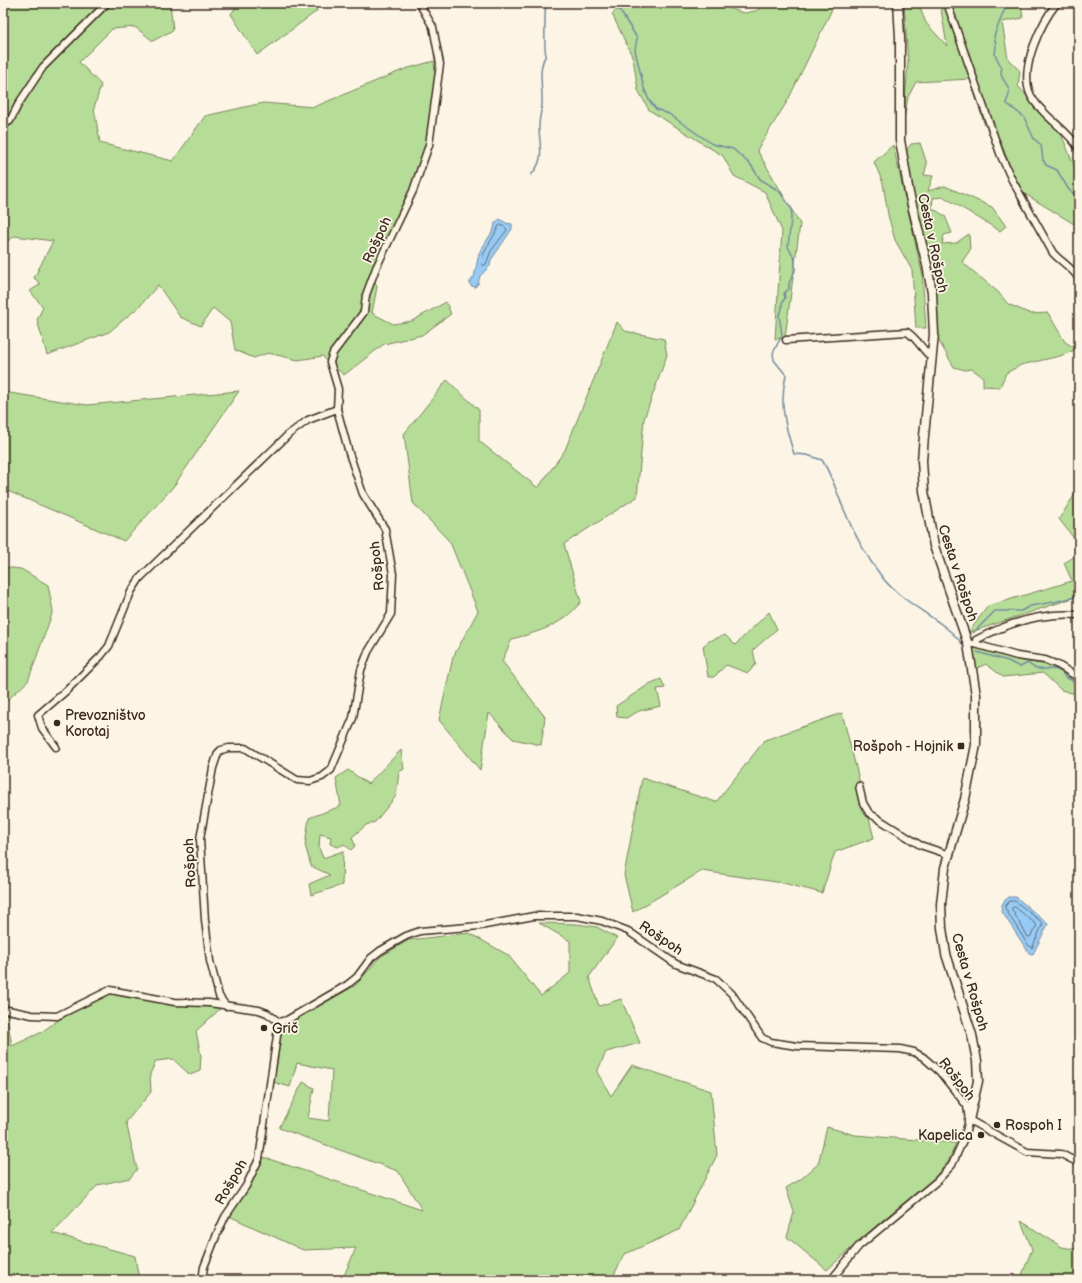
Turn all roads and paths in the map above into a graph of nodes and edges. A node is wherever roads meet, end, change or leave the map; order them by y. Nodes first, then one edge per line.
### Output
1 (107, 3) edge
2 (419, 3) edge
3 (898, 3) edge
4 (947, 3) edge
5 (1057, 3) edge
6 (3, 125) edge
7 (1079, 149) edge
8 (1079, 279) edge
9 (786, 340) dead end
10 (932, 358) junction
11 (337, 409) junction
12 (1079, 614) edge
13 (971, 644) junction
14 (1079, 678) edge
15 (56, 747) dead end
16 (859, 786) dead end
17 (950, 855) junction
18 (226, 1006) junction
19 (3, 1009) edge
20 (279, 1022) junction
21 (969, 1120) junction
22 (1079, 1163) edge
23 (202, 1280) edge
24 (831, 1280) edge

1 - 6 street
2 - 11 street, Rošpoh
3 - 10 street, Cesta v Rošpoh
4 - 8 street
5 - 7 street
9 - 10 street
10 - 13 street, Cesta v Rošpoh
11 - 15 street
11 - 18 street, Rošpoh
12 - 13 street
13 - 14 street
13 - 17 street, Cesta v Rošpoh
16 - 17 street
17 - 21 street, Cesta v Rošpoh
18 - 19 street
18 - 20 street
20 - 21 street, Rošpoh
20 - 23 street, Rošpoh
21 - 22 street, Rošpoh
21 - 24 street

